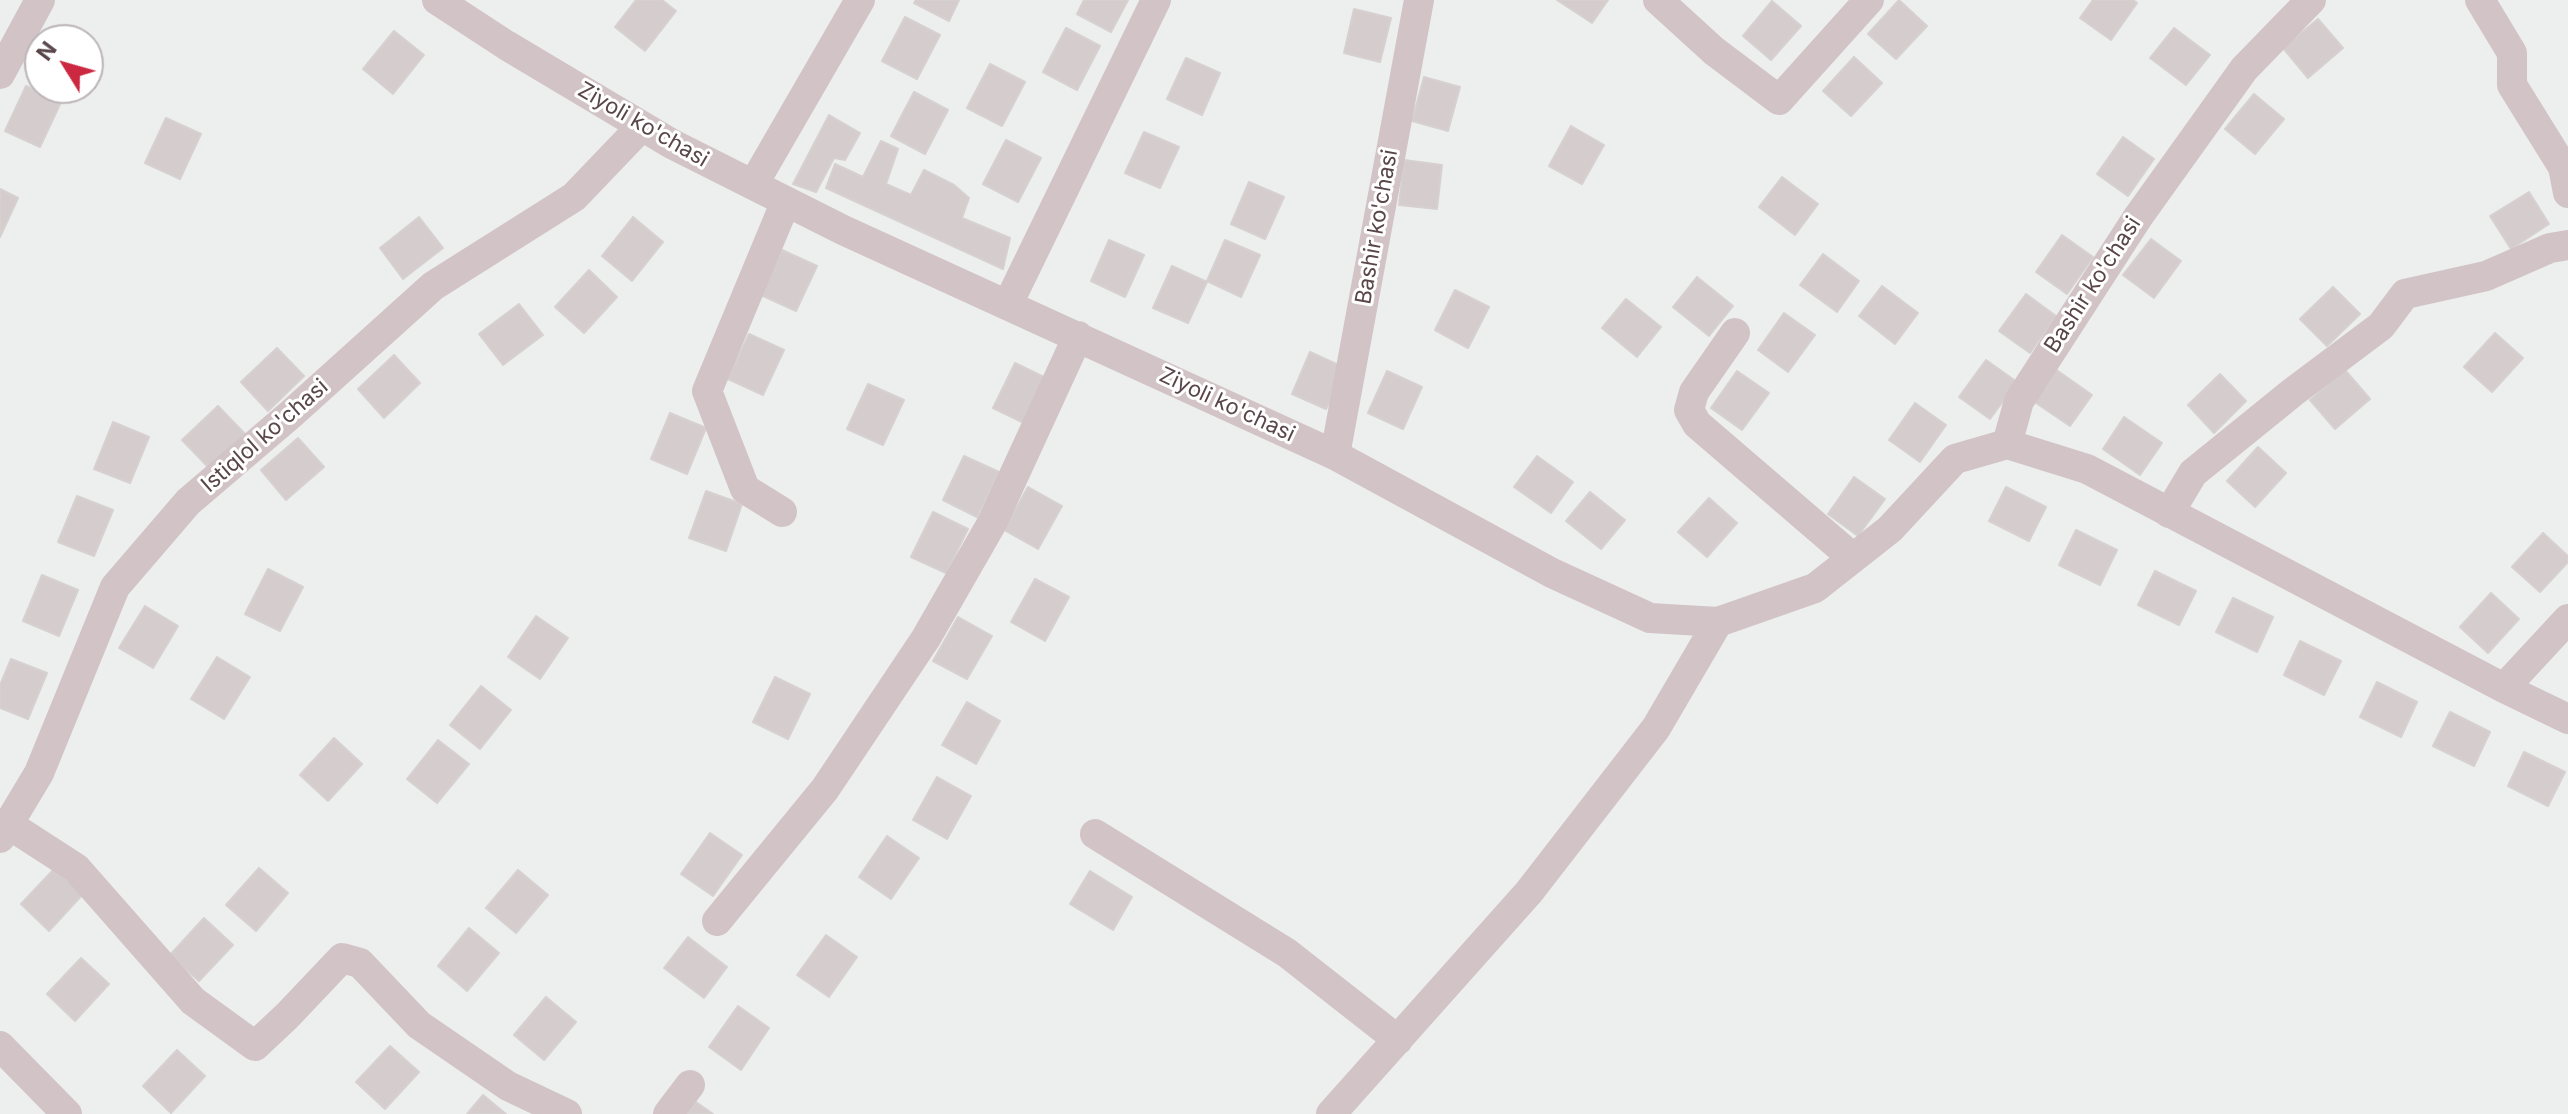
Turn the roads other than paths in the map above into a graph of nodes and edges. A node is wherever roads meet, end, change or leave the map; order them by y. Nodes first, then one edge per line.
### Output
1 (40, 0) edge
2 (437, 0) edge
3 (860, 0) edge
4 (1156, 0) edge
5 (1419, 0) edge
6 (1658, 0) edge
7 (1869, 0) edge
8 (2311, 0) edge
9 (2480, 0) edge
10 (0, 74) edge
11 (642, 126) junction
12 (753, 185) junction
13 (2568, 193) edge
14 (786, 201) junction
15 (2568, 245) edge
16 (1008, 304) junction
17 (1735, 333) dead end
18 (1078, 336) junction
19 (2007, 444) junction
20 (1335, 455) junction
21 (782, 512) dead end
22 (2169, 513) junction
23 (1853, 558) junction
24 (2568, 619) edge
25 (1718, 622) junction
26 (2504, 688) junction
27 (2568, 719) edge
28 (4, 831) edge
29 (1095, 834) dead end
30 (717, 921) dead end
31 (1398, 1040) junction
32 (0, 1046) edge
33 (690, 1085) dead end
34 (67, 1114) edge
35 (567, 1114) edge
36 (668, 1114) edge
37 (1331, 1114) edge

1 - 10 street
2 - 11 street, Ziyoli ko'chasi
3 - 12 street
4 - 16 street
5 - 20 street, Bashir ko'chasi
6 - 7 street
8 - 19 street, Bashir ko'chasi
9 - 13 street
11 - 12 street, Ziyoli ko'chasi
11 - 28 street, Istiqlol ko'chasi
12 - 14 street, Ziyoli ko'chasi
14 - 16 street, Ziyoli ko'chasi
14 - 21 street
15 - 22 street
16 - 18 street, Ziyoli ko'chasi
17 - 23 street
18 - 20 street, Ziyoli ko'chasi
18 - 30 street
19 - 22 street
19 - 23 street, Ziyoli ko'chasi
20 - 25 street, Ziyoli ko'chasi
22 - 26 street
23 - 25 street, Ziyoli ko'chasi
24 - 26 street
25 - 31 street
26 - 27 street
28 - 35 street
29 - 31 street
31 - 37 street
32 - 34 street
33 - 36 street

